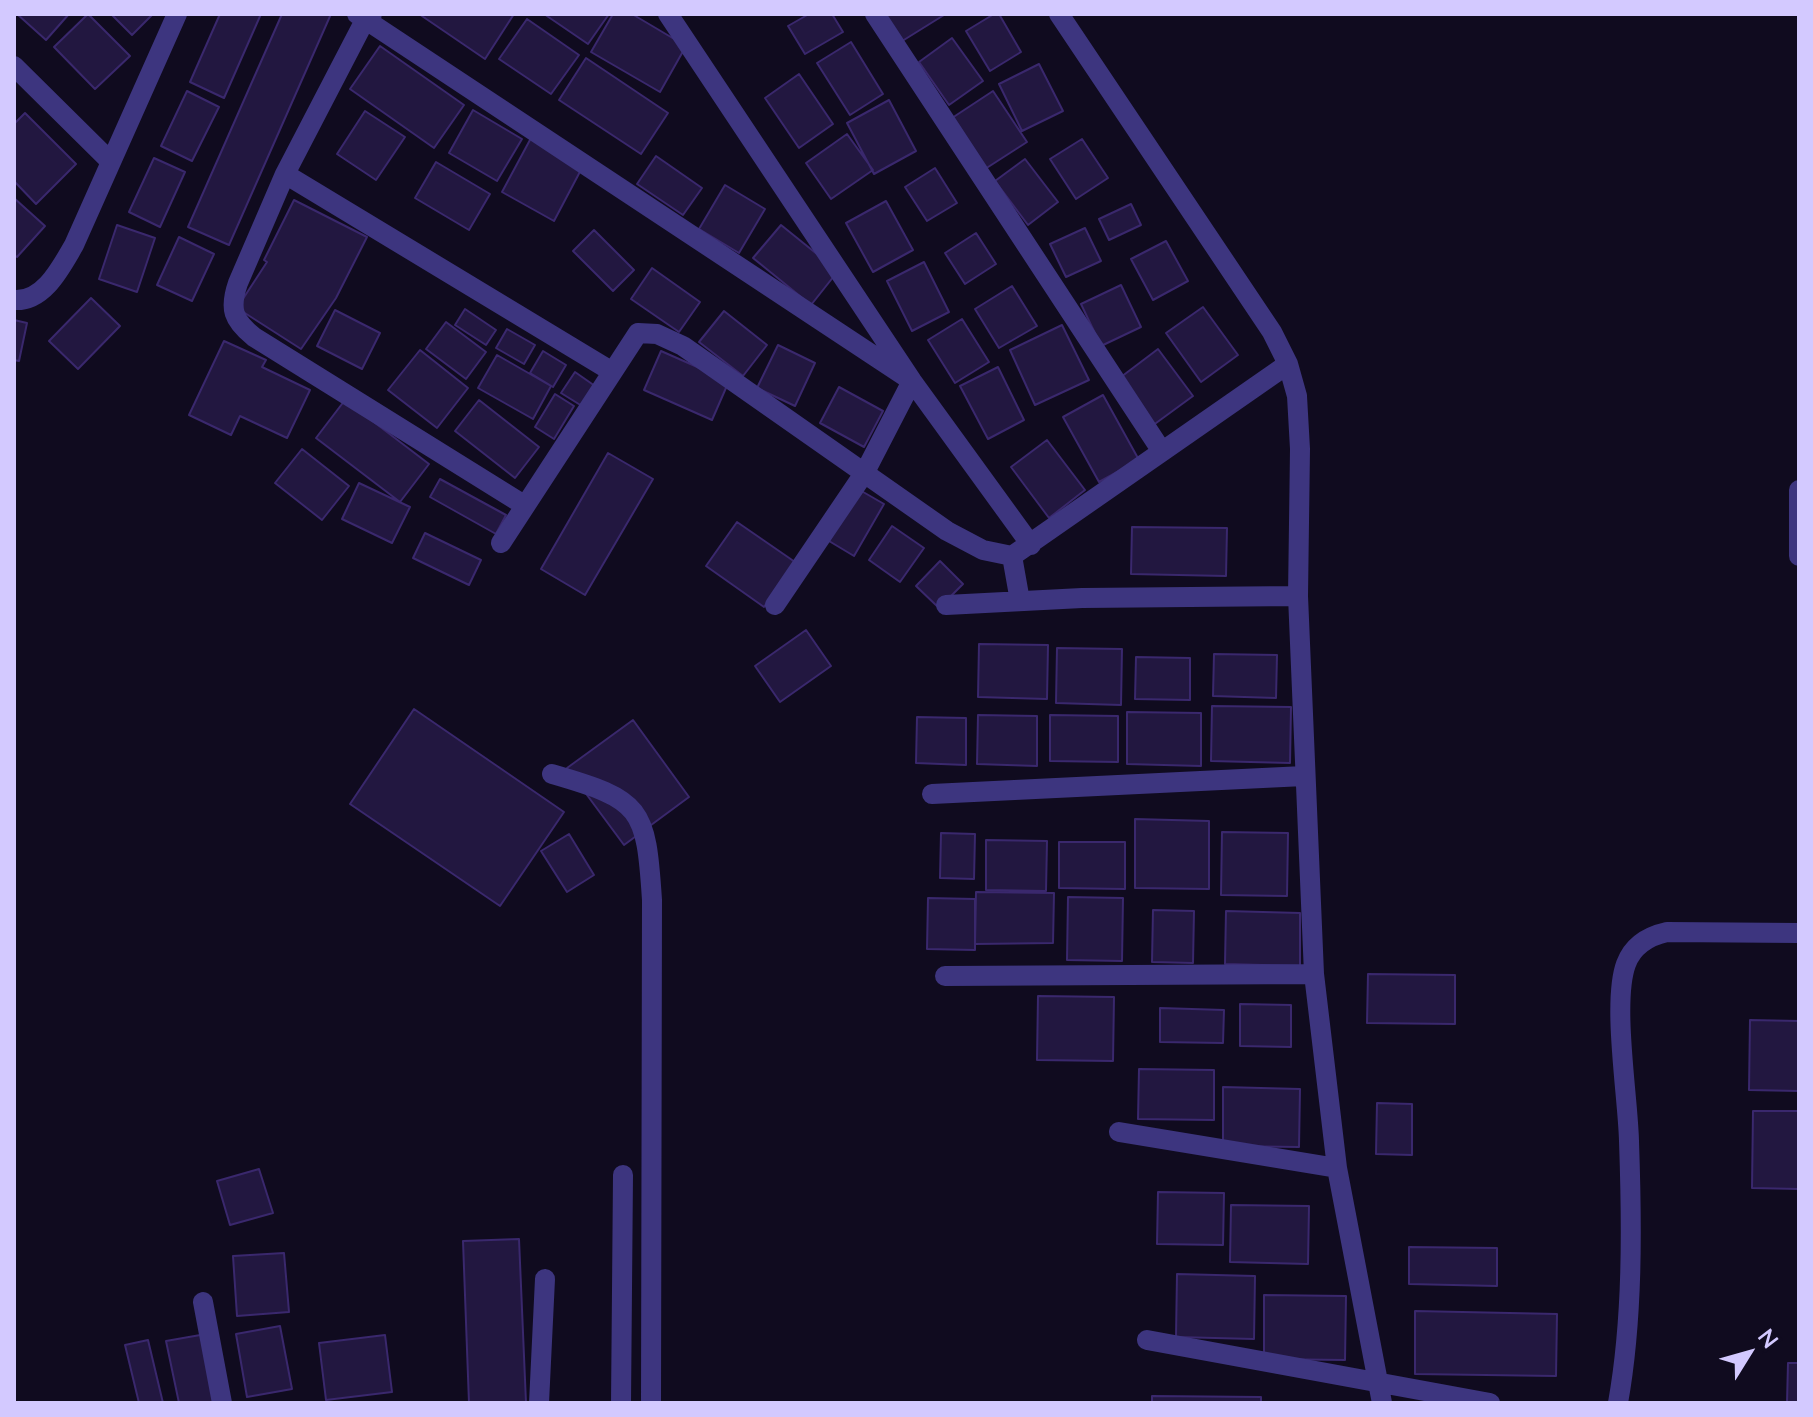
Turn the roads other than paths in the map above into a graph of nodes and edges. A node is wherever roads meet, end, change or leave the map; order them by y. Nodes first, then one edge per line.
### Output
1 (177, 14) edge
2 (651, 14) edge
3 (875, 14) edge
4 (1059, 14) edge
5 (364, 17) edge
6 (674, 23) edge
7 (14, 66) edge
8 (111, 162) junction
9 (285, 174) junction
10 (16, 299) edge
11 (1288, 364) junction
12 (611, 371) junction
13 (912, 381) junction
14 (1161, 450) junction
15 (865, 472) junction
16 (1799, 490) edge
17 (524, 505) junction
18 (501, 543) dead end
19 (1031, 545) junction
20 (1012, 556) junction
21 (1799, 556) edge
22 (1298, 596) junction
23 (1020, 601) junction
24 (775, 605) dead end
25 (946, 605) dead end
26 (552, 774) dead end
27 (1304, 776) junction
28 (932, 794) dead end
29 (1799, 933) edge
30 (1314, 974) junction
31 (945, 976) dead end
32 (1119, 1132) dead end
33 (1337, 1168) junction
34 (623, 1175) dead end
35 (545, 1279) dead end
36 (203, 1302) dead end
37 (1147, 1340) dead end
38 (1380, 1393) edge
39 (222, 1403) edge
40 (539, 1403) edge
41 (621, 1403) edge
42 (651, 1403) edge
43 (1490, 1403) edge
44 (1618, 1403) edge

1 - 8 street
2 - 6 street
3 - 14 street
4 - 11 street
5 - 9 street
5 - 13 street
6 - 13 street
7 - 8 street
8 - 10 street
9 - 12 street
9 - 17 street
11 - 14 street
11 - 22 street
12 - 15 street
12 - 17 street
13 - 15 street
13 - 19 street
14 - 19 street
15 - 20 street
15 - 24 street
16 - 21 street
17 - 18 street
19 - 20 street
20 - 23 street
22 - 23 street
22 - 27 street
23 - 25 street
26 - 42 street
27 - 28 street
27 - 30 street
29 - 44 street
30 - 31 street
30 - 33 street
32 - 33 street
33 - 38 street
34 - 41 street
35 - 40 street
36 - 39 street
37 - 38 street
38 - 43 street

